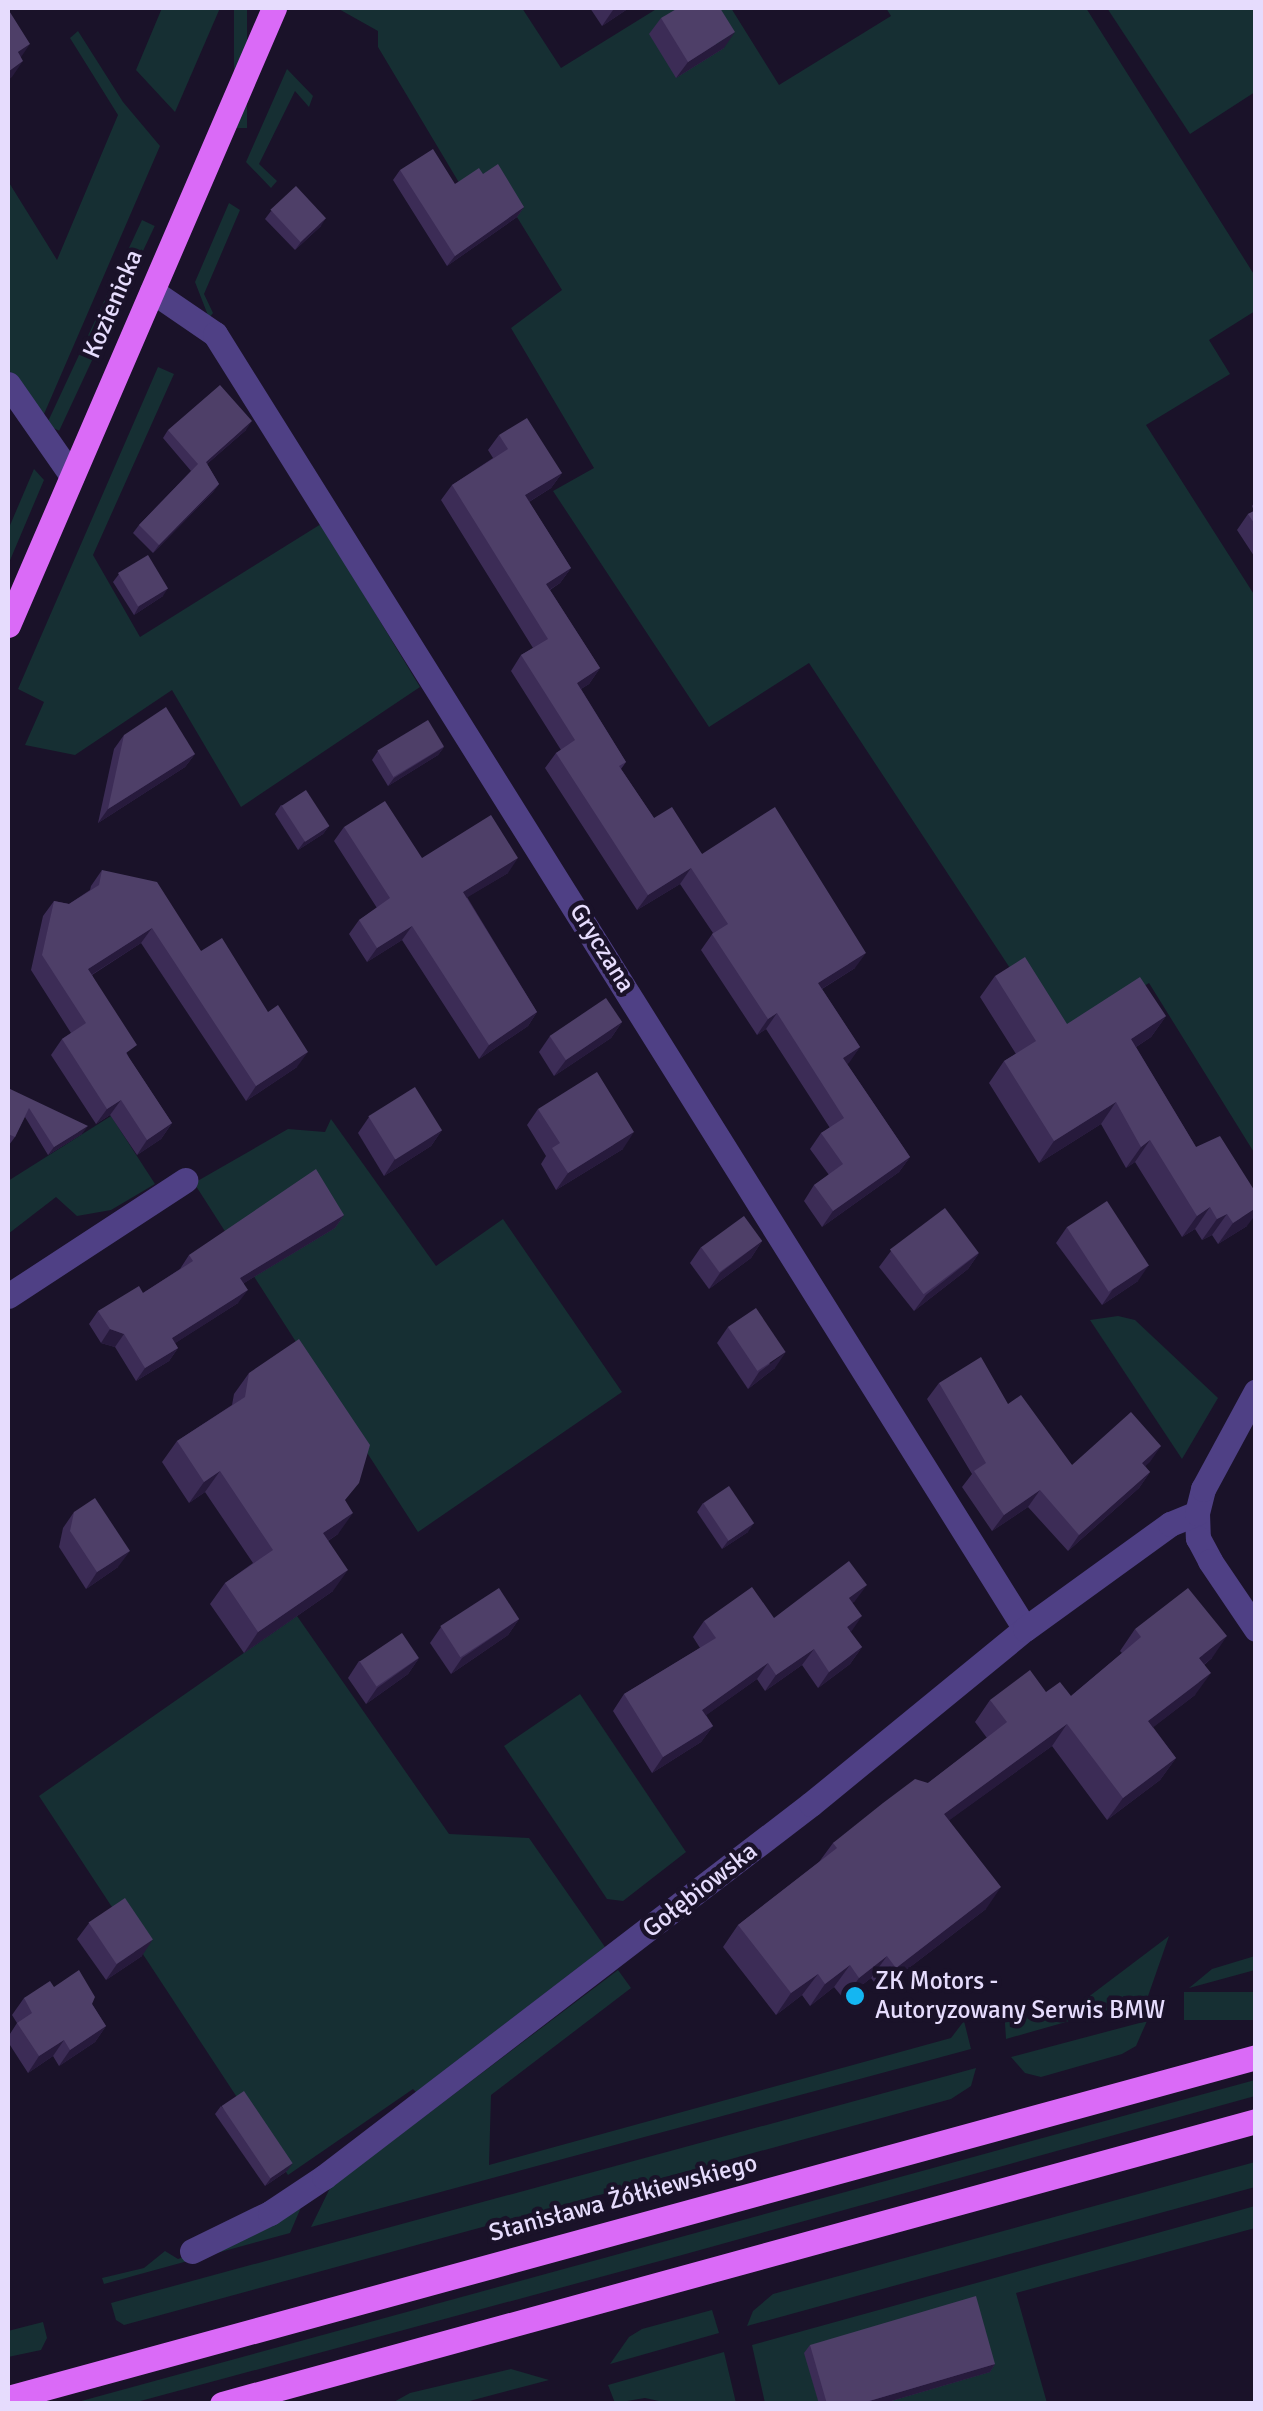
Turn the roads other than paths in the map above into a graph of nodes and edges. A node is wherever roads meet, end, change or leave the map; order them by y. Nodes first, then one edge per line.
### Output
1 (274, 8) edge
2 (152, 291) junction
3 (8, 384) edge
4 (72, 476) junction
5 (8, 625) edge
6 (185, 1180) dead end
7 (8, 1296) edge
8 (1256, 1391) edge
9 (1196, 1514) junction
10 (1024, 1629) junction
11 (1256, 1629) edge
12 (1256, 2057) edge
13 (1256, 2121) edge
14 (192, 2251) dead end
15 (8, 2398) edge
16 (222, 2404) edge

1 - 2 main road, Kozienicka
2 - 4 main road, Kozienicka
2 - 10 street, Gryczana
3 - 4 street
4 - 5 main road, Kozienicka
6 - 7 street
8 - 9 street
9 - 10 street, Gołębiowska
9 - 11 street
10 - 14 street, Gołębiowska
12 - 15 main road, Stanisława Żółkiewskiego
13 - 16 main road

